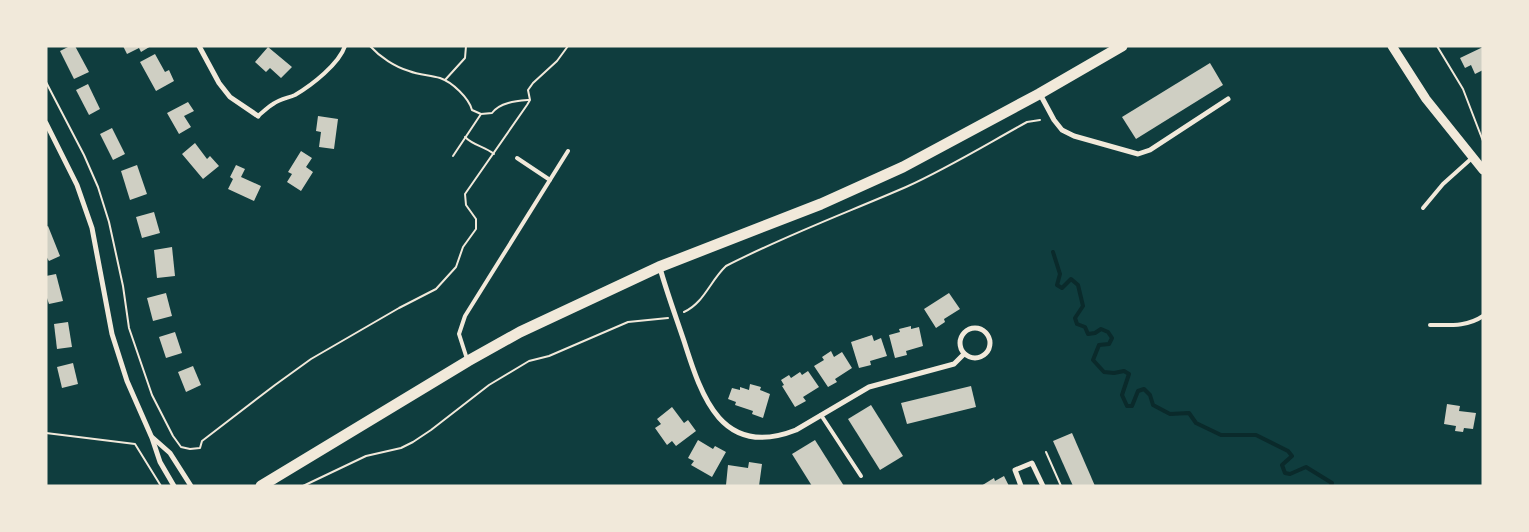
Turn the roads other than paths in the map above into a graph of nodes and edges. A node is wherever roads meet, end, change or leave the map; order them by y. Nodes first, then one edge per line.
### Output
1 (199, 46) edge
2 (345, 46) edge
3 (1122, 46) edge
4 (1392, 46) edge
5 (1039, 94) junction
6 (1228, 99) dead end
7 (258, 116) joint
8 (46, 123) edge
9 (568, 151) dead end
10 (1473, 157) junction
11 (517, 158) dead end
12 (1483, 170) edge
13 (550, 180) junction
14 (1423, 208) dead end
15 (660, 267) junction
16 (1483, 316) edge
17 (1430, 325) dead end
18 (964, 354) junction
19 (468, 361) junction
20 (821, 415) junction
21 (152, 438) junction
22 (861, 476) dead end
23 (174, 486) edge
24 (191, 486) edge
25 (261, 486) edge
26 (1021, 486) edge
27 (1043, 486) edge

1 - 7 street
2 - 7 lane
3 - 5 main road
4 - 10 street
5 - 6 street
5 - 15 main road
8 - 21 street
9 - 13 lane
10 - 12 street
10 - 14 lane
11 - 13 lane
13 - 19 lane
15 - 19 main road
15 - 20 street
16 - 17 lane
18 - 18 street
18 - 20 street
19 - 25 main road
20 - 22 lane
21 - 23 street
21 - 24 street
26 - 27 street

